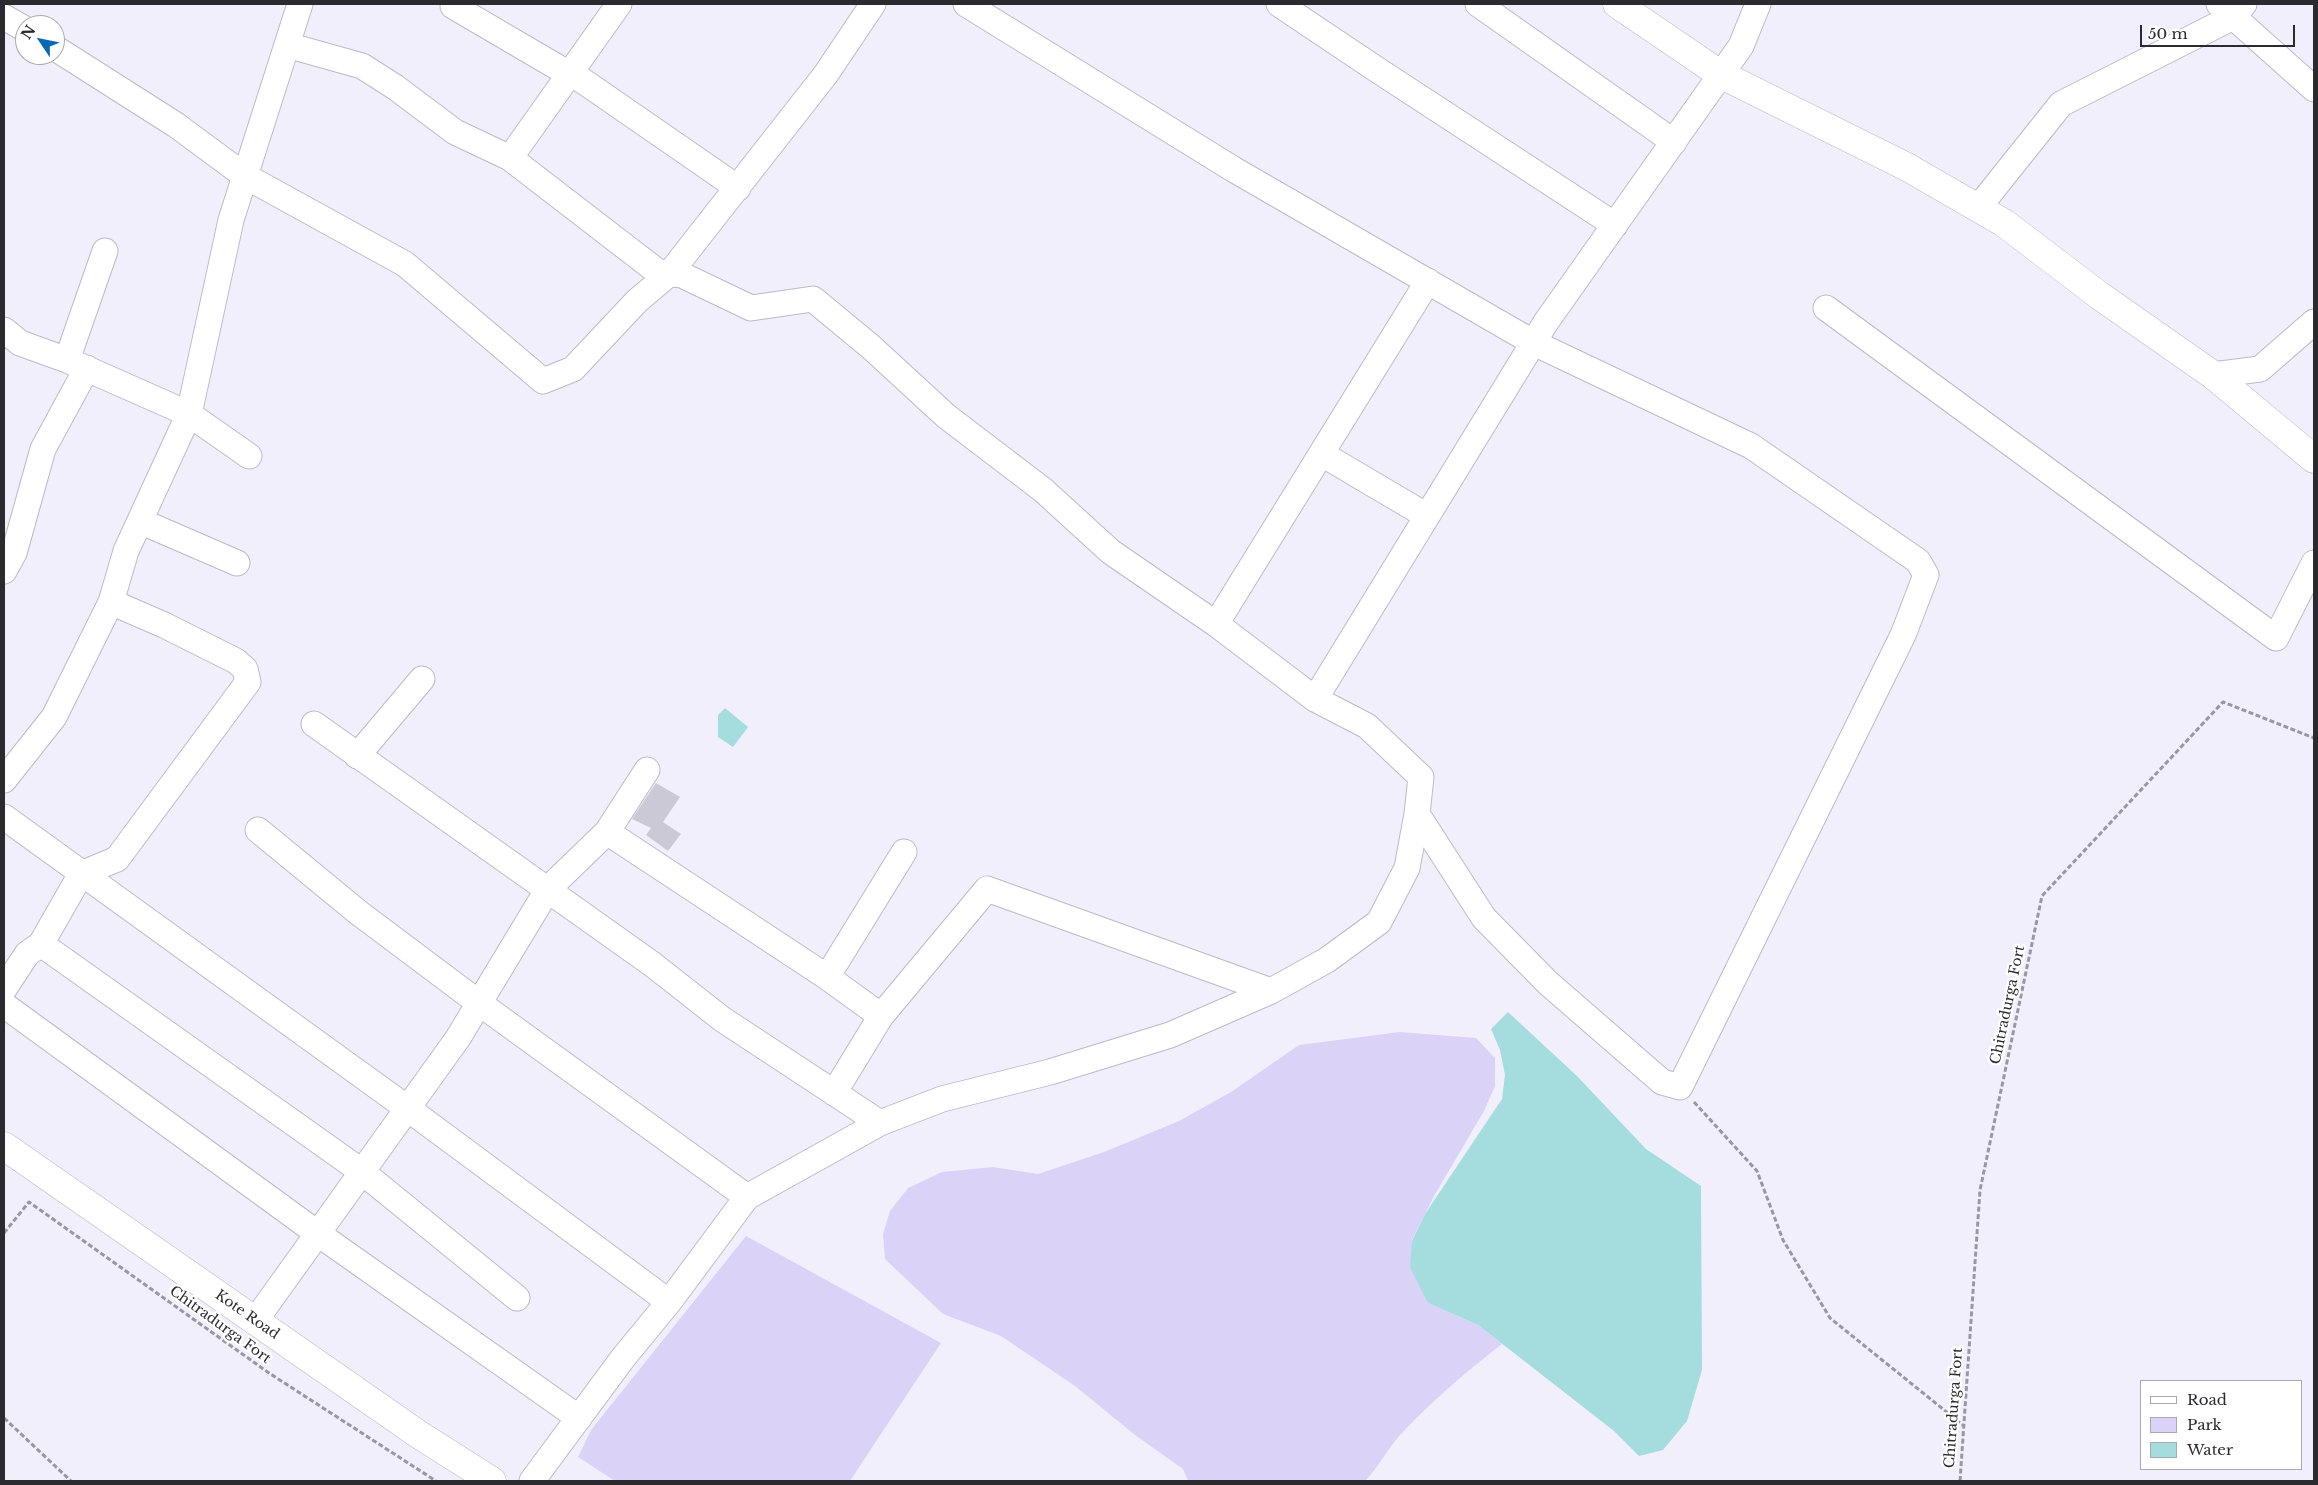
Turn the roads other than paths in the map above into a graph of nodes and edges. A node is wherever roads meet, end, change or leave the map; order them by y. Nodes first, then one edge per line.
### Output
1 (300, 4) edge
2 (873, 4) edge
3 (966, 4) edge
4 (1279, 4) edge
5 (1478, 4) edge
6 (1617, 4) edge
7 (1758, 4) edge
8 (613, 5) edge
9 (453, 6) dead end
10 (2232, 8) edge
11 (287, 45) junction
12 (65, 54) edge
13 (569, 74) junction
14 (1720, 74) junction
15 (2314, 89) edge
16 (1674, 142) junction
17 (510, 158) junction
18 (245, 176) junction
19 (738, 188) junction
20 (1978, 208) junction
21 (1615, 224) junction
22 (106, 251) dead end
23 (670, 273) junction
24 (1428, 281) junction
25 (1826, 308) dead end
26 (2314, 322) edge
27 (4, 330) edge
28 (1534, 343) junction
29 (77, 364) junction
30 (2213, 375) junction
31 (189, 414) junction
32 (1322, 454) junction
33 (249, 456) dead end
34 (2314, 459) edge
35 (1427, 516) junction
36 (140, 521) junction
37 (238, 563) dead end
38 (2314, 563) edge
39 (4, 569) edge
40 (111, 602) junction
41 (1216, 624) junction
42 (422, 679) dead end
43 (1315, 699) junction
44 (314, 724) dead end
45 (357, 756) junction
46 (647, 770) dead end
47 (4, 780) edge
48 (1417, 814) junction
49 (4, 817) edge
50 (258, 830) dead end
51 (607, 832) junction
52 (904, 852) dead end
53 (81, 874) junction
54 (548, 889) junction
55 (41, 944) junction
56 (827, 977) junction
57 (4, 989) edge
58 (1270, 992) junction
59 (479, 1003) junction
60 (4, 1005) edge
61 (881, 1016) junction
62 (834, 1093) junction
63 (407, 1108) junction
64 (880, 1123) junction
65 (4, 1146) edge
66 (361, 1171) junction
67 (747, 1197) junction
68 (317, 1233) junction
69 (517, 1298) dead end
70 (669, 1302) junction
71 (255, 1321) junction
72 (579, 1418) junction
73 (492, 1481) edge
74 (532, 1481) edge

1 - 11 street
2 - 19 street
3 - 24 street
4 - 21 street
5 - 16 street
6 - 14 street
7 - 14 street
8 - 13 street
9 - 13 street
10 - 15 street
10 - 20 street
11 - 17 street
11 - 18 street
12 - 18 street
13 - 17 street
13 - 19 street
14 - 16 street
14 - 20 street
16 - 21 street
17 - 23 street
18 - 23 street
18 - 31 street
19 - 23 street
20 - 30 street
21 - 28 street
22 - 29 street
23 - 41 street
24 - 28 street
24 - 32 street
25 - 38 street
26 - 30 street
27 - 29 street
28 - 35 street
28 - 48 street
29 - 31 street
29 - 39 street
30 - 34 street
31 - 33 street
31 - 36 street
32 - 35 street
32 - 41 street
35 - 43 street
36 - 37 street
36 - 40 street
40 - 47 street
40 - 53 street
41 - 43 street
42 - 45 street
43 - 48 street
44 - 45 street
45 - 54 street
46 - 51 street
48 - 58 street
49 - 53 street
50 - 59 street
51 - 54 street
51 - 56 street
52 - 56 street
53 - 55 street
53 - 63 street
54 - 59 street
54 - 62 street
55 - 57 street
55 - 66 street
56 - 61 street
58 - 61 street
58 - 64 street
59 - 63 street
59 - 67 street
60 - 68 street
61 - 62 street
62 - 64 street
63 - 66 street
63 - 70 street
64 - 67 street
65 - 71 street, Kote Road
66 - 68 street
66 - 69 street
67 - 70 street
68 - 71 street
68 - 72 street
70 - 72 street
71 - 73 street, Kote Road
72 - 74 street

